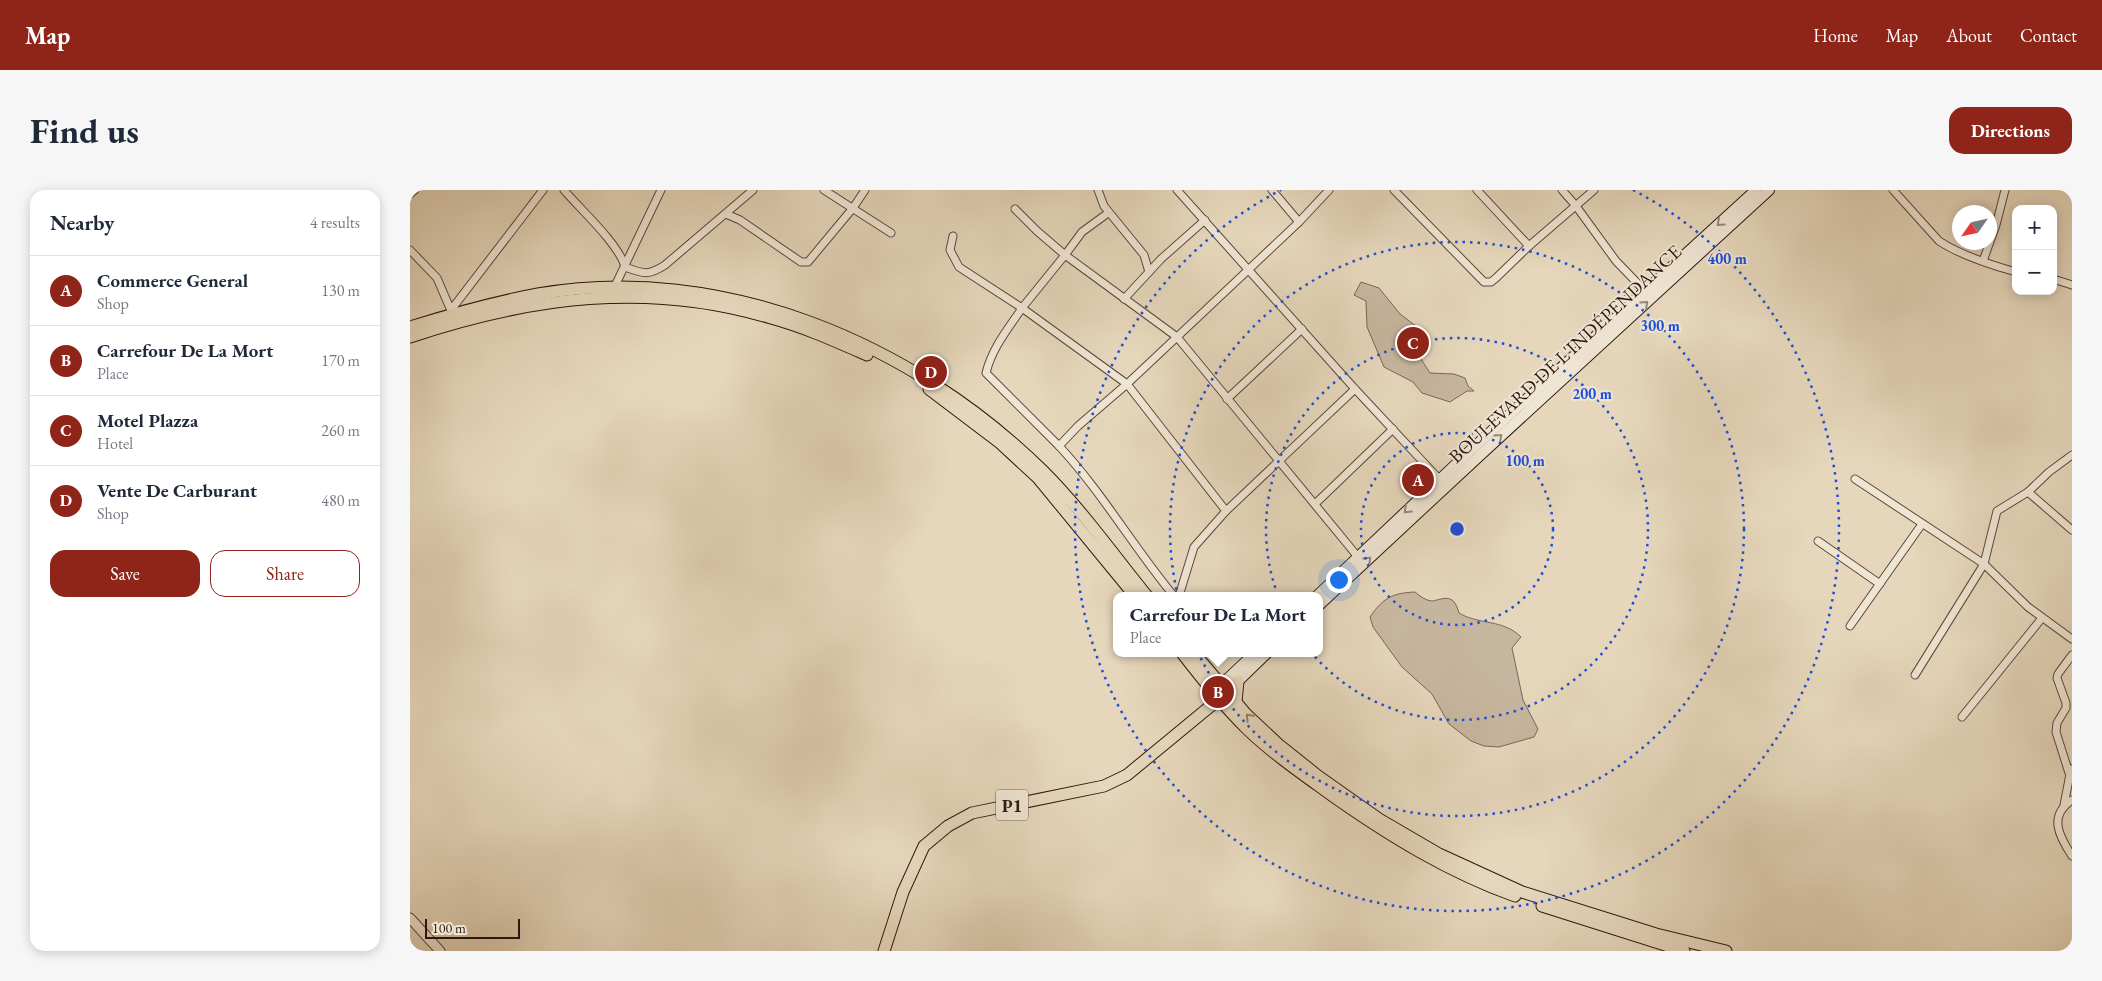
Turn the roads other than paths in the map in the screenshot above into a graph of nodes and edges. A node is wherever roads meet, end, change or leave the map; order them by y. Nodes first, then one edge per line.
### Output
1 (415, 190) edge
2 (543, 190) edge
3 (564, 190) edge
4 (661, 190) edge
5 (753, 190) edge
6 (824, 190) edge
7 (865, 190) edge
8 (1098, 190) edge
9 (1177, 190) edge
10 (1272, 190) edge
11 (1328, 190) edge
12 (1394, 190) edge
13 (1477, 190) edge
14 (1562, 190) edge
15 (1594, 190) edge
16 (1756, 190) edge
17 (1769, 190) edge
18 (1894, 190) edge
19 (2005, 190) edge
20 (410, 194) edge
21 (740, 201) junction
22 (1576, 206) junction
23 (853, 208) junction
24 (1015, 209) dead end
25 (1108, 212) junction
26 (726, 214) junction
27 (740, 220) junction
28 (1204, 220) junction
29 (1298, 222) junction
30 (891, 233) dead end
31 (952, 236) dead end
32 (1529, 246) junction
33 (410, 250) edge
34 (1065, 255) junction
35 (1984, 261) junction
36 (625, 267) junction
37 (1248, 268) junction
38 (2012, 271) edge
39 (1149, 272) junction
40 (2057, 280) edge
41 (2072, 285) edge
42 (614, 288) junction
43 (1645, 291) junction
44 (1124, 299) junction
45 (1022, 308) junction
46 (452, 312) junction
47 (410, 327) edge
48 (1302, 329) junction
49 (1176, 337) junction
50 (410, 338) edge
51 (1127, 384) junction
52 (1355, 390) junction
53 (1227, 400) junction
54 (1393, 429) junction
55 (1059, 446) junction
56 (2072, 455) edge
57 (1279, 463) junction
58 (1855, 479) dead end
59 (1440, 480) junction
60 (2028, 492) junction
61 (1315, 504) junction
62 (1226, 511) junction
63 (1922, 524) junction
64 (2072, 530) edge
65 (1818, 541) dead end
66 (1358, 557) junction
67 (1984, 564) junction
68 (1880, 584) junction
69 (1132, 592) edge
70 (1144, 592) edge
71 (1171, 592) edge
72 (1180, 592) edge
73 (1321, 592) edge
74 (1323, 601) edge
75 (2042, 618) junction
76 (1850, 626) dead end
77 (2072, 639) edge
78 (2072, 655) edge
79 (1186, 657) edge
80 (1197, 657) edge
81 (1251, 657) edge
82 (1263, 657) edge
83 (1915, 675) dead end
84 (1238, 681) junction
85 (1220, 692) junction
86 (1236, 702) junction
87 (1962, 717) dead end
88 (2072, 765) edge
89 (2069, 773) junction
90 (2072, 800) edge
91 (2064, 805) junction
92 (2072, 856) edge
93 (410, 918) edge
94 (437, 950) edge
95 (884, 951) edge
96 (1684, 951) edge
97 (1726, 951) edge

1 - 20 street
2 - 46 street
3 - 36 street
4 - 36 street
5 - 21 street
6 - 23 street
7 - 23 street
8 - 25 street
9 - 28 street
10 - 29 street
11 - 29 street
12 - 32 street
13 - 32 street
14 - 22 street
15 - 22 street
16 -> 43 main road, BOULEVARD DE L'INDÉPENDANCE
74 -> 17 main road, BOULEVARD DE L'INDÉPENDANCE
18 - 35 street
19 - 35 street
21 - 26 street
21 - 27 street
22 - 32 street
22 - 43 street
23 - 27 street
23 - 30 street
24 - 34 street
25 - 34 street
25 - 39 street
26 - 27 street
26 - 36 street
28 - 37 street
28 - 39 street
29 - 37 street
31 - 45 street
33 - 46 street
34 - 44 street
34 - 45 street
35 - 38 street
36 - 42 street
37 - 48 street
37 - 49 street
39 - 44 street
40 - 41 street
42 - 46 main road
42 - 70 main road
43 - 59 main road, BOULEVARD DE L'INDÉPENDANCE
44 - 49 street
45 - 51 street
45 - 55 street
46 - 47 main road
48 - 52 street
48 - 53 street
49 - 51 street
49 - 53 street
50 - 69 main road
51 - 55 street
51 - 62 street
52 - 54 street
52 - 57 street
53 - 57 street
54 - 59 street
54 - 61 street
55 - 71 street
56 - 60 street
57 - 61 street
57 - 62 street
58 - 63 street
59 -> 66 main road, BOULEVARD DE L'INDÉPENDANCE
60 - 64 street
60 - 67 street
61 - 66 street
62 - 72 street
63 - 67 street
63 - 68 street
65 - 68 street
66 - 73 main road, BOULEVARD DE L'INDÉPENDANCE
67 - 75 street
67 - 83 street
68 - 76 street
75 - 77 street
75 - 87 street
78 - 89 street
79 - 85 main road
80 - 85 main road
81 - 85 main road
82 - 84 main road
84 - 85 main road
84 - 86 main road
85 - 86 main road
85 - 95 main road, P1
85 - 96 main road
97 -> 86 main road
88 - 89 street
89 - 91 street
90 - 91 street
91 - 92 street
93 - 94 street

